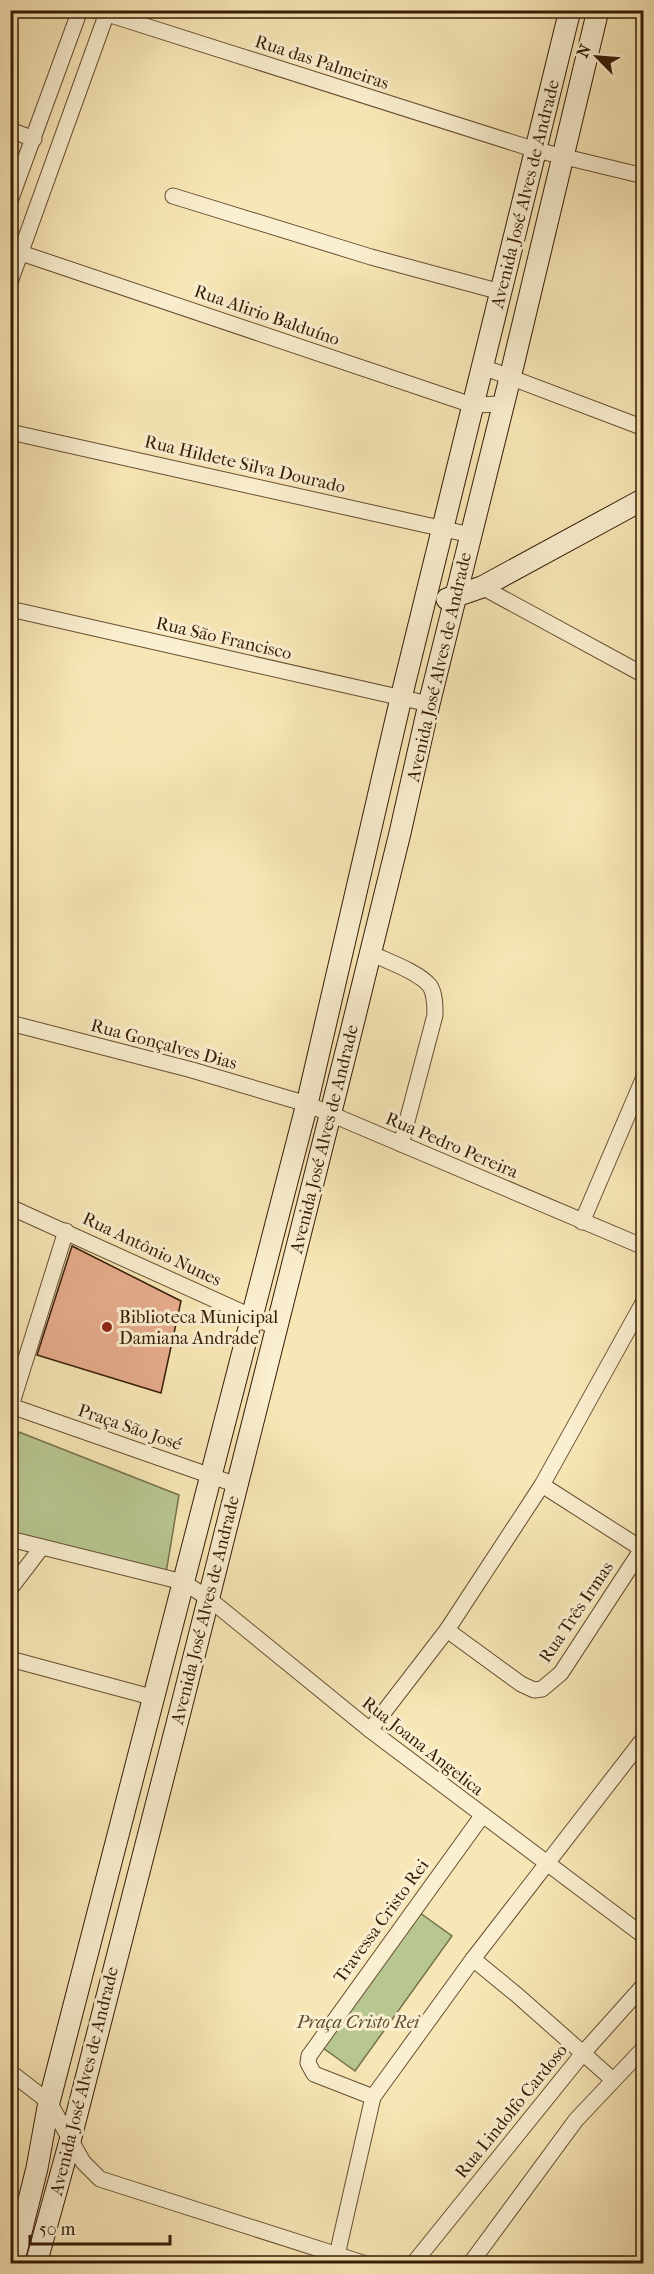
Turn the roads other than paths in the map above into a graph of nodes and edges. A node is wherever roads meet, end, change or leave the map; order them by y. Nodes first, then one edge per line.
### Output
1 (80, 10) edge
2 (570, 10) edge
3 (597, 10) edge
4 (103, 12) edge
5 (10, 130) edge
6 (34, 139) junction
7 (536, 150) junction
8 (562, 156) junction
9 (22, 170) junction
10 (644, 176) edge
11 (45, 180) junction
12 (173, 196) dead end
13 (10, 201) edge
14 (21, 253) junction
15 (10, 282) edge
16 (501, 292) junction
17 (483, 368) junction
18 (510, 378) junction
19 (503, 404) junction
20 (472, 405) junction
21 (644, 428) edge
22 (10, 432) edge
23 (644, 499) edge
24 (442, 528) junction
25 (471, 535) junction
26 (482, 587) junction
27 (456, 596) junction
28 (424, 604) junction
29 (10, 609) edge
30 (644, 675) edge
31 (401, 698) junction
32 (429, 704) junction
33 (370, 953) junction
34 (10, 1023) edge
35 (644, 1077) edge
36 (307, 1104) junction
37 (330, 1112) junction
38 (401, 1144) junction
39 (10, 1207) edge
40 (582, 1222) junction
41 (66, 1231) junction
42 (644, 1247) edge
43 (644, 1301) edge
44 (251, 1316) junction
45 (276, 1328) junction
46 (10, 1406) edge
47 (210, 1476) junction
48 (237, 1485) junction
49 (542, 1485) junction
50 (10, 1539) edge
51 (42, 1547) junction
52 (643, 1547) edge
53 (183, 1582) junction
54 (10, 1589) edge
55 (208, 1598) junction
56 (447, 1630) junction
57 (10, 1659) edge
58 (154, 1698) junction
59 (370, 1730) junction
60 (644, 1738) edge
61 (482, 1816) junction
62 (548, 1864) junction
63 (644, 1936) edge
64 (473, 1959) junction
65 (644, 1985) edge
66 (644, 2048) edge
67 (584, 2052) junction
68 (10, 2072) edge
69 (612, 2079) junction
70 (373, 2097) junction
71 (49, 2102) junction
72 (70, 2141) junction
73 (337, 2255) junction
74 (13, 2264) edge
75 (36, 2264) edge
76 (366, 2264) edge
77 (413, 2264) edge
78 (470, 2264) edge

1 - 6 street
2 - 7 main road, Avenida José Alves de Andrade
3 - 8 main road, Avenida José Alves de Andrade
4 - 7 street, Rua das Palmeiras
4 - 11 street
5 - 6 street
6 - 9 street
7 - 8 street, Rua das Palmeiras
7 - 16 main road, Avenida José Alves de Andrade
8 - 10 street, Rua das Palmeiras
8 - 18 main road, Avenida José Alves de Andrade
9 - 11 street
9 - 13 street
11 - 14 street
12 - 16 street
14 - 15 street
14 - 20 street, Rua Alirio Balduíno
16 - 17 main road, Avenida José Alves de Andrade
17 - 18 street
17 - 20 main road, Avenida José Alves de Andrade
18 - 19 main road, Avenida José Alves de Andrade
18 - 21 street
19 - 20 street, Rua Alirio Balduíno
19 - 25 main road, Avenida José Alves de Andrade
20 - 24 main road, Avenida José Alves de Andrade
22 - 24 street, Rua Hildete Silva Dourado
23 - 26 main road
24 - 25 street, Rua Hildete Silva Dourado
24 - 28 main road, Avenida José Alves de Andrade
25 - 27 main road, Avenida José Alves de Andrade
26 - 27 main road
26 - 30 street
27 - 28 main road
27 - 32 main road, Avenida José Alves de Andrade
28 - 31 main road, Avenida José Alves de Andrade
29 - 31 street, Rua São Francisco
31 - 32 street, Rua São Francisco
31 - 36 main road, Avenida José Alves de Andrade
32 - 33 main road, Avenida José Alves de Andrade
33 - 37 main road, Avenida José Alves de Andrade
33 - 38 street
34 - 36 street, Rua Gonçalves Dias
35 - 40 street
36 - 37 street, Rua Pedro Pereira
36 - 44 main road, Avenida José Alves de Andrade
37 - 38 street, Rua Pedro Pereira
37 - 45 main road, Avenida José Alves de Andrade
38 - 40 street, Rua Pedro Pereira
39 - 41 street, Rua Antônio Nunes
40 - 42 street, Rua Pedro Pereira
41 - 44 street, Rua Antônio Nunes
41 - 46 street
43 - 49 street
44 - 45 street, Rua Antônio Nunes
44 - 47 main road, Avenida José Alves de Andrade
45 - 48 main road, Avenida José Alves de Andrade
46 - 47 street, Praça São José
47 - 48 street, Praça São José
47 - 53 main road, Avenida José Alves de Andrade
48 - 55 main road, Avenida José Alves de Andrade
49 - 52 street, Rua Três Irmas
49 - 56 street
50 - 51 street, Rua Joana Angelica
51 - 53 street, Rua Joana Angelica
51 - 54 street
52 - 56 street, Rua Três Irmas
53 - 55 street, Rua Joana Angelica
53 - 58 main road, Avenida José Alves de Andrade
55 - 59 street, Rua Joana Angelica
55 - 72 main road, Avenida José Alves de Andrade
56 - 59 street
57 - 58 street
58 - 71 main road, Avenida José Alves de Andrade
59 - 61 street, Rua Joana Angelica
60 - 62 street
61 - 62 street, Rua Joana Angelica
61 - 70 street, Travessa Cristo Rei
62 - 63 street, Rua Joana Angelica
62 - 64 street
64 - 67 street
64 - 70 street
65 - 67 street, Rua Lindolfo Cardoso
66 - 69 street
67 - 69 street
67 - 77 street, Rua Lindolfo Cardoso
68 - 71 street
69 - 78 street
70 - 73 street
71 - 72 street
71 - 74 main road, Avenida José Alves de Andrade
72 - 73 street
72 - 75 main road, Avenida José Alves de Andrade
73 - 76 street

